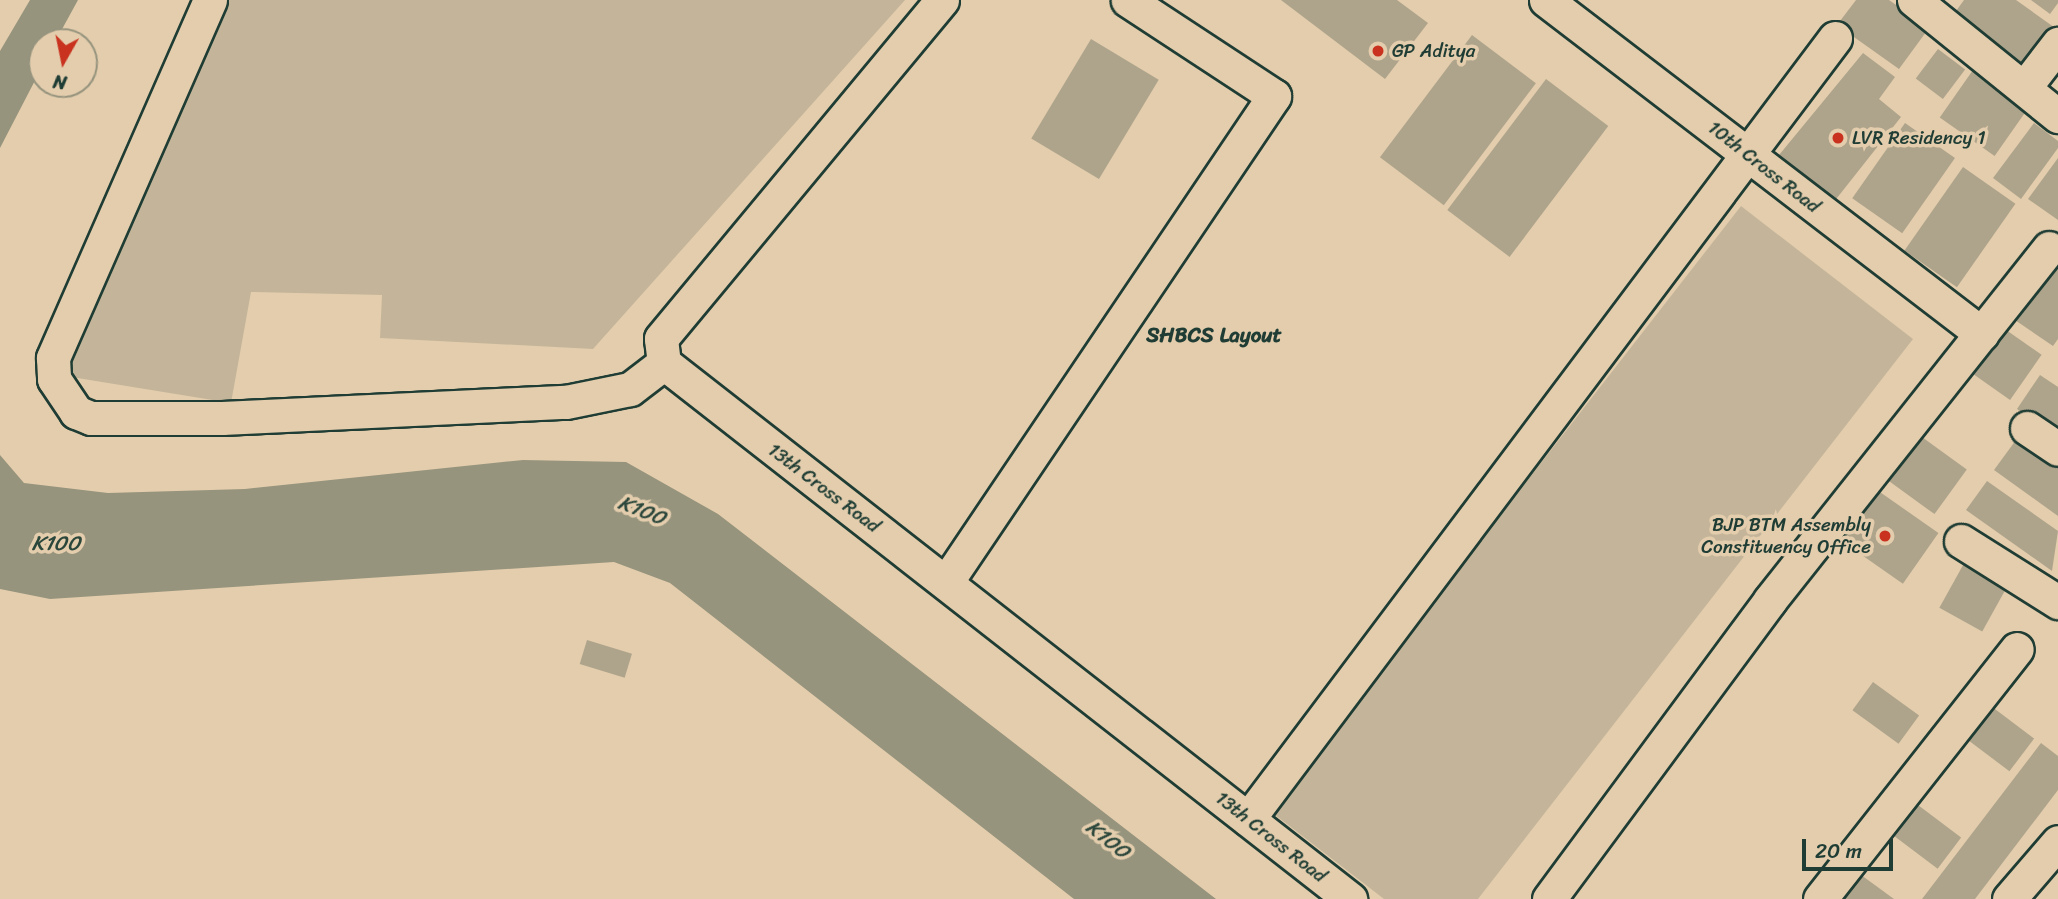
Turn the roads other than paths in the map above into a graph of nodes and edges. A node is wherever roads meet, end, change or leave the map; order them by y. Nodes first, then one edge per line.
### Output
1 (209, 0) edge
2 (942, 0) edge
3 (1128, 0) edge
4 (1546, 0) edge
5 (1914, 0) edge
6 (1835, 38) dead end
7 (2058, 44) edge
8 (2024, 88) junction
9 (2058, 116) edge
10 (1749, 156) junction
11 (2049, 248) dead end
12 (1982, 334) junction
13 (664, 363) junction
14 (2027, 428) dead end
15 (2058, 449) edge
16 (1961, 541) dead end
17 (947, 581) junction
18 (2058, 602) edge
19 (2017, 649) dead end
20 (1248, 819) junction
21 (2058, 842) edge
22 (1350, 899) edge
23 (1549, 899) edge
24 (1820, 899) edge
25 (2009, 899) edge

1 - 13 street
2 - 13 street
3 - 17 street
4 - 10 street, 10th Cross Road
5 - 8 street
6 - 10 street
7 - 8 street
8 - 9 street
10 - 12 street, 10th Cross Road
10 - 20 street
11 - 12 street
12 - 23 street
13 - 17 street, 13th Cross Road
14 - 15 street
16 - 18 street
17 - 20 street, 13th Cross Road
19 - 24 street
20 - 22 street, 13th Cross Road
21 - 25 street

